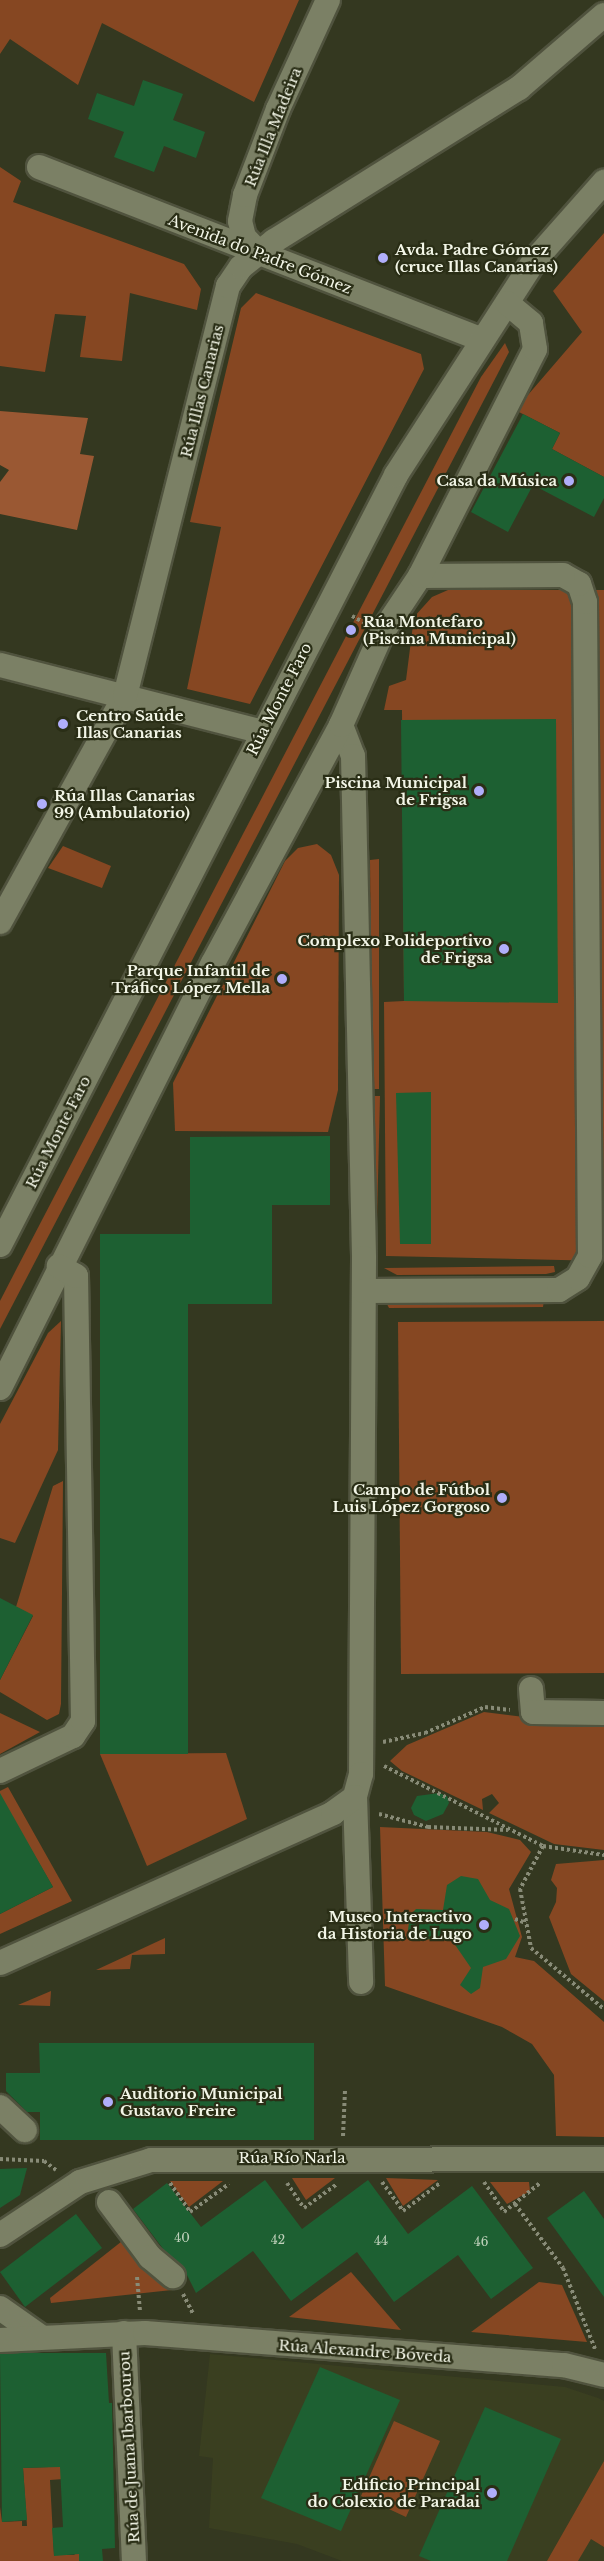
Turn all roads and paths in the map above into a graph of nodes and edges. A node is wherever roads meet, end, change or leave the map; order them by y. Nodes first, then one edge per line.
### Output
1 (328, 0) edge
2 (604, 15) edge
3 (39, 167) dead end
4 (604, 182) edge
5 (240, 221) junction
6 (197, 229) junction
7 (259, 253) junction
8 (507, 303) junction
9 (482, 340) junction
10 (420, 576) junction
11 (0, 665) edge
12 (125, 696) junction
13 (341, 724) junction
14 (262, 732) junction
15 (0, 922) edge
16 (0, 1245) edge
17 (59, 1266) junction
18 (364, 1291) junction
19 (0, 1388) edge
20 (532, 1700) joint
21 (604, 1713) edge
22 (377, 1744) dead end
23 (378, 1763) dead end
24 (0, 1771) edge
25 (355, 1797) junction
26 (377, 1814) dead end
27 (508, 1830) junction
28 (543, 1846) junction
29 (604, 1855) edge
30 (515, 1919) dead end
31 (527, 1924) junction
32 (0, 1964) edge
33 (361, 1982) dead end
34 (604, 2009) edge
35 (345, 2090) dead end
36 (0, 2107) edge
37 (25, 2130) dead end
38 (343, 2143) dead end
39 (0, 2159) edge
40 (604, 2159) edge
41 (52, 2168) dead end
42 (477, 2172) dead end
43 (346, 2177) dead end
44 (166, 2178) dead end
45 (237, 2178) dead end
46 (445, 2178) dead end
47 (380, 2179) dead end
48 (284, 2180) dead end
49 (545, 2180) dead end
50 (109, 2202) dead end
51 (514, 2204) junction
52 (0, 2235) edge
53 (150, 2257) junction
54 (173, 2276) dead end
55 (0, 2308) edge
56 (141, 2312) dead end
57 (124, 2333) junction
58 (41, 2337) junction
59 (0, 2340) edge
60 (595, 2350) dead end
61 (604, 2375) edge
62 (134, 2561) edge

1 - 5 street, Rúa Illa Madeira
2 - 7 street, Rúa Illas Canarias
3 - 6 street, Avenida do Padre Gómez
4 - 8 street, Rúa Monte Faro
5 - 6 street
5 - 7 street
6 - 7 street, Avenida do Padre Gómez
7 - 9 street, Avenida do Padre Gómez
7 - 12 street, Rúa Illas Canarias
8 - 9 street, Rúa Monte Faro
8 - 10 street
9 - 14 street, Rúa Monte Faro
10 - 13 street
10 - 18 street
11 - 12 street
12 - 14 street
12 - 15 street, Rúa Illas Canarias
13 - 17 street
13 - 18 street
14 - 16 street, Rúa Monte Faro
17 - 19 street
17 - 24 street
18 - 25 street
20 - 21 street
20 - 22 path
23 - 27 path
25 - 32 street
25 - 33 street
26 - 27 path
27 - 28 path
28 - 29 path
28 - 31 path
30 - 31 path
31 - 34 path
35 - 38 path
36 - 37 street
39 - 41 path
40 - 52 street, Rúa Río Narla
42 - 51 path
43 - 48 path
44 - 45 path
46 - 47 path
49 - 51 path
50 - 53 street
51 - 60 path
53 - 54 street
53 - 56 path
55 - 58 street
57 - 58 street, Rúa Alexandre Bóveda
57 - 61 street, Rúa Alexandre Bóveda
57 - 62 street, Rúa de Juana Ibarbourou
58 - 59 street, Rúa Alexandre Bóveda

